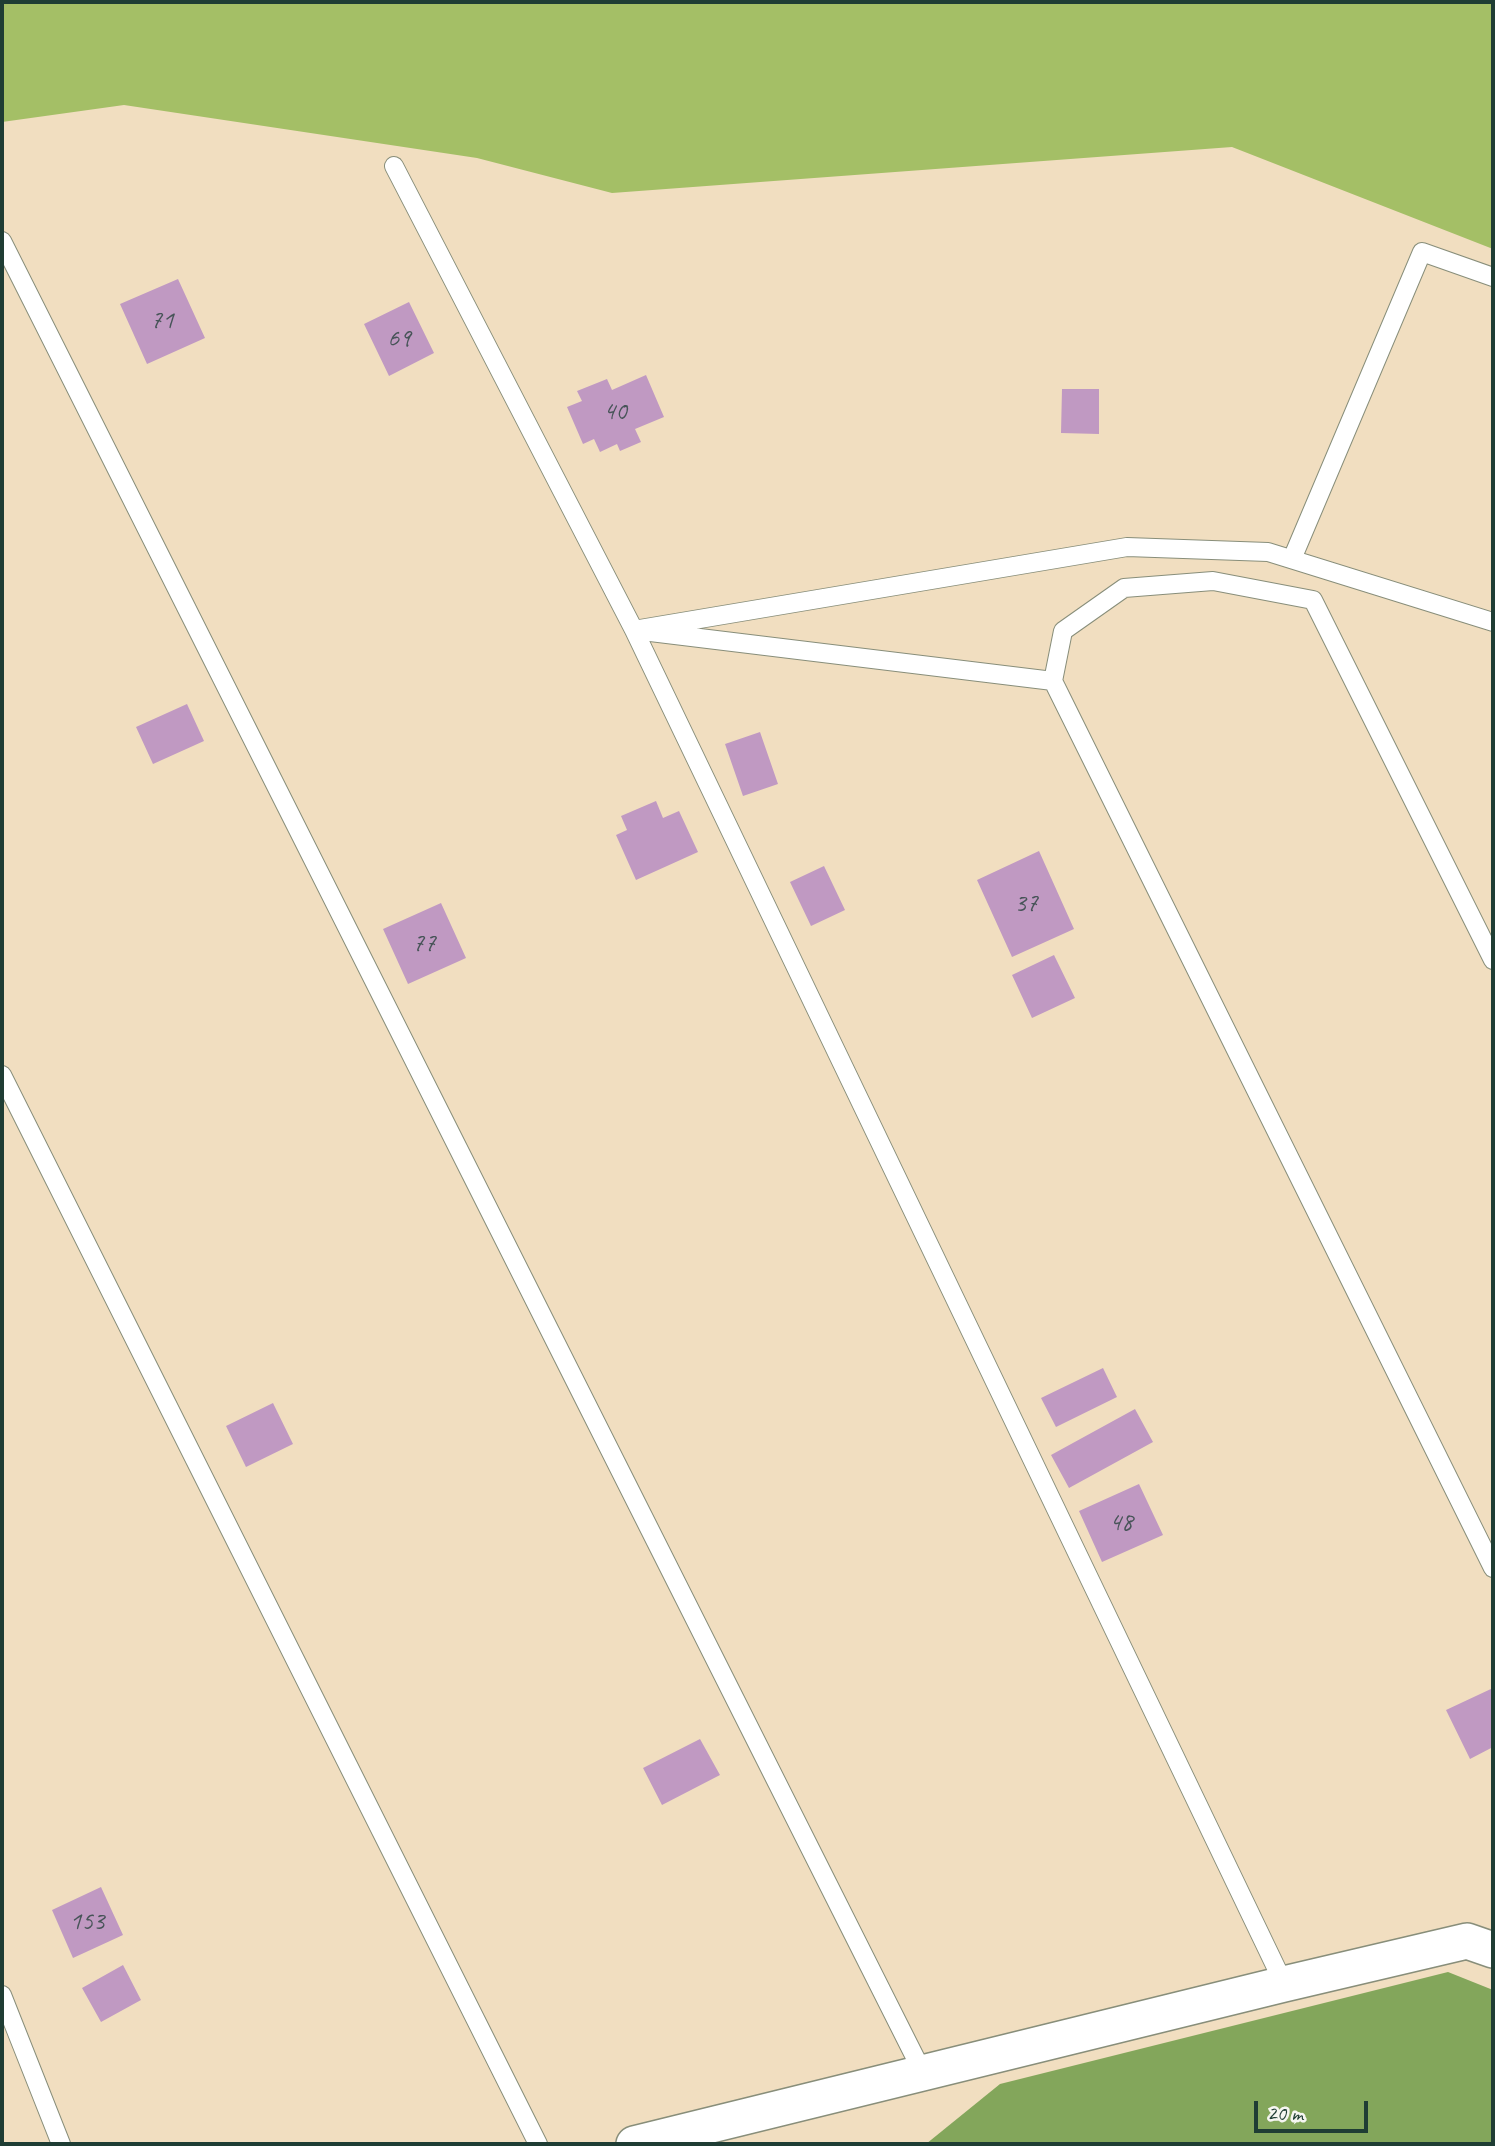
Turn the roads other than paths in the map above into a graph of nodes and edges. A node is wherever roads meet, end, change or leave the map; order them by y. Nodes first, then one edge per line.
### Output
1 (394, 166) dead end
2 (2, 241) edge
3 (1493, 277) edge
4 (1292, 559) junction
5 (1493, 622) edge
6 (634, 630) junction
7 (1053, 681) junction
8 (1493, 960) edge
9 (2, 1074) edge
10 (1493, 1568) edge
11 (1493, 1950) edge
12 (1284, 1984) junction
13 (2, 1995) edge
14 (923, 2073) junction
15 (61, 2144) edge
16 (538, 2144) edge
17 (634, 2144) edge

1 - 6 lane
2 - 14 lane
3 - 4 lane
4 - 5 lane
4 - 6 lane
6 - 7 lane
6 - 12 lane
7 - 8 lane
7 - 10 lane
9 - 16 lane
11 - 12 street
12 - 14 street
13 - 15 lane
14 - 17 street

